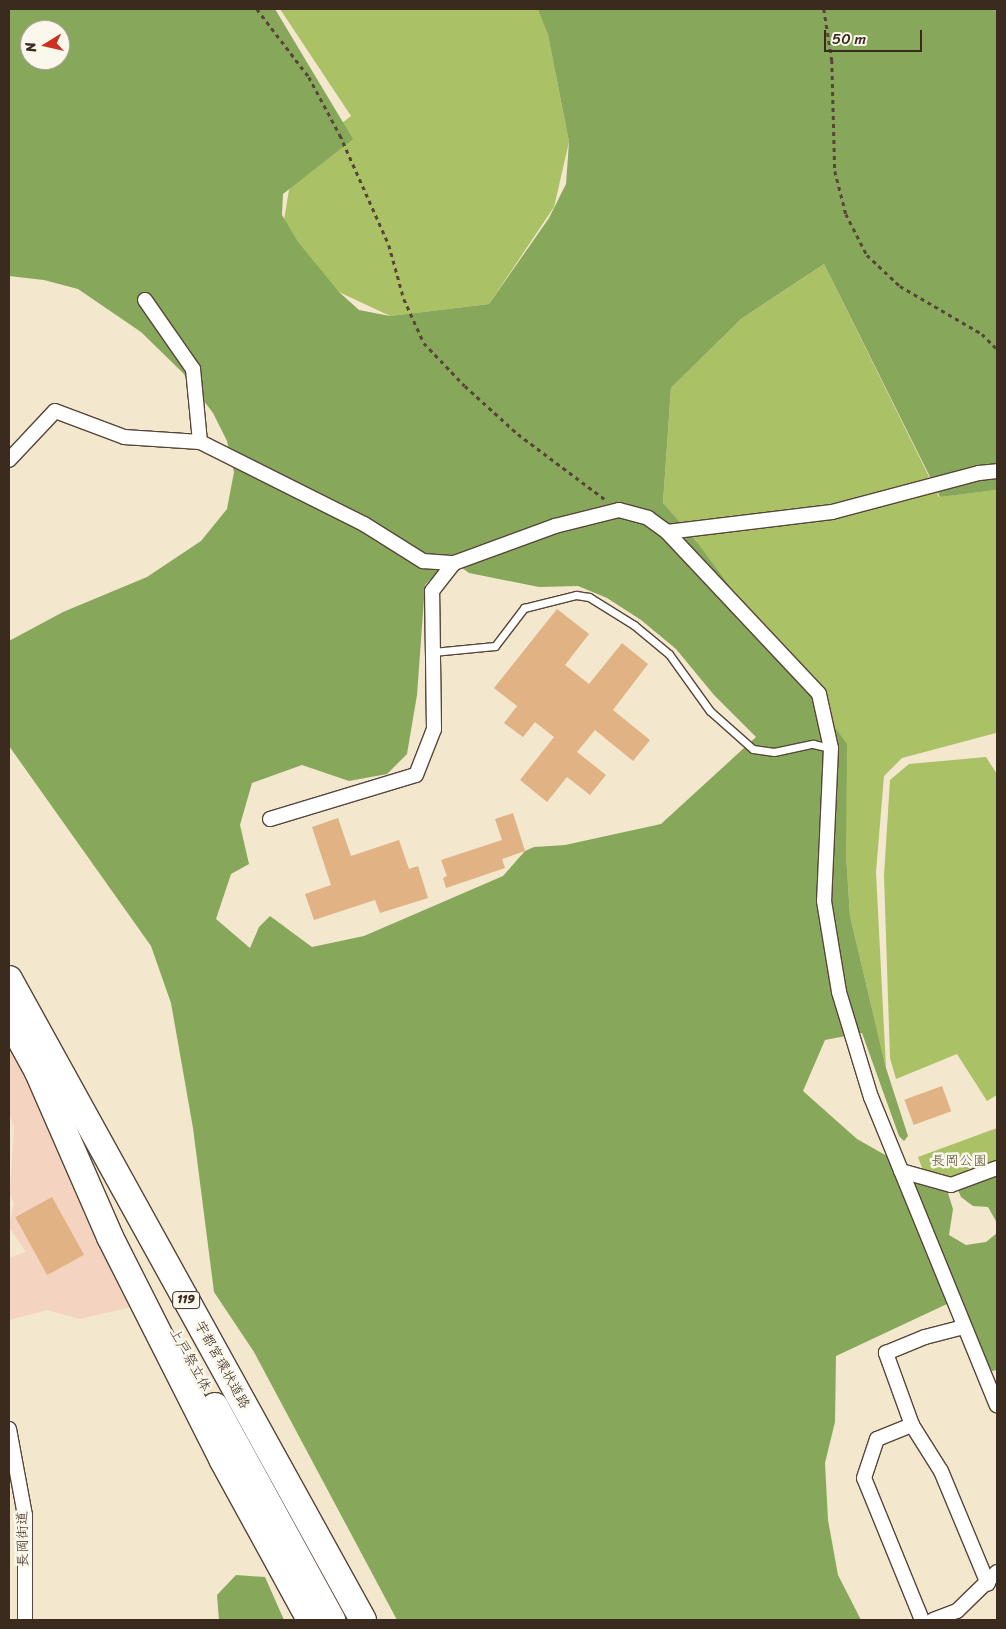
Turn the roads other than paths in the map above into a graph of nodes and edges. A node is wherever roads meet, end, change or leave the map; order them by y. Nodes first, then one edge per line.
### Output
1 (145, 300) dead end
2 (200, 442) junction
3 (9, 460) edge
4 (997, 471) edge
5 (667, 532) junction
6 (454, 562) junction
7 (433, 652) junction
8 (831, 748) junction
9 (270, 819) dead end
10 (9, 979) edge
11 (9, 1018) edge
12 (48, 1071) junction
13 (997, 1168) edge
14 (901, 1171) junction
15 (964, 1327) junction
16 (997, 1405) edge
17 (912, 1425) junction
18 (9, 1429) edge
19 (997, 1572) edge
20 (988, 1584) junction
21 (25, 1620) edge
22 (310, 1620) edge
23 (332, 1620) edge
24 (348, 1620) edge
25 (362, 1620) edge
26 (922, 1620) edge
27 (934, 1620) edge

1 - 2 street
2 - 3 street
2 - 6 street
4 - 5 street
5 - 6 street
5 - 8 street
6 - 7 street
7 - 8 lane
7 - 9 street
8 - 14 street
10 - 12 highway, 宇都宮環状道路 / 119
11 - 12 highway, 宇都宮環状道路 / 119
12 - 22 highway, 宇都宮環状道路 / 119
12 - 23 highway, 上戸祭立体 / 119
12 - 24 highway, 上戸祭立体 / 119
12 - 25 highway, 宇都宮環状道路 / 119
13 - 14 street
14 - 15 street
15 - 16 street
15 - 17 street
17 - 20 street
17 - 26 street
18 - 21 street, 長岡街道
19 - 20 street
20 - 27 street

